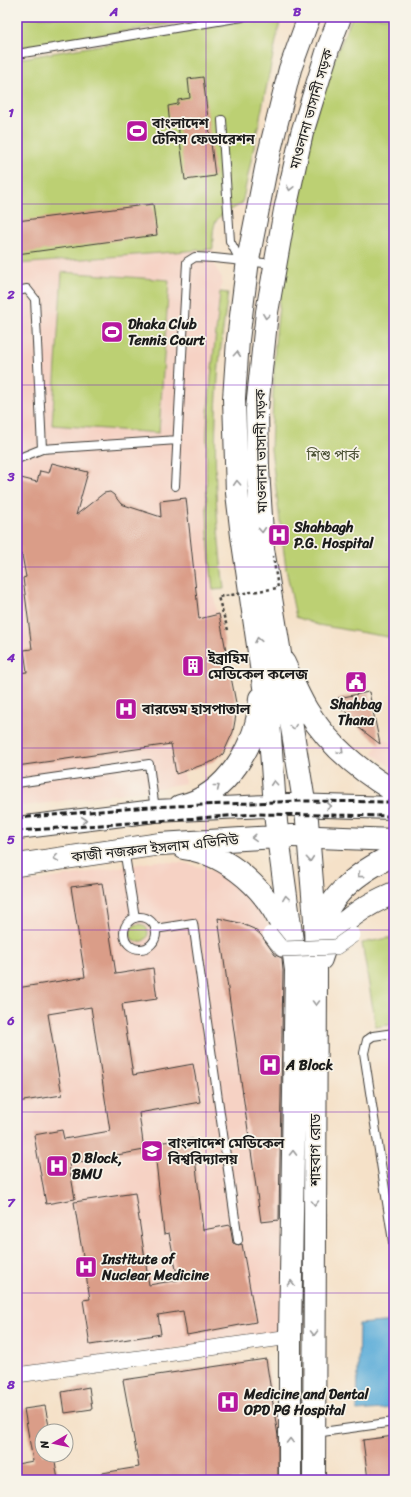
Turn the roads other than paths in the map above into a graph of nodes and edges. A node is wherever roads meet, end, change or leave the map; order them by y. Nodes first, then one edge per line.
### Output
1 (242, 17) edge
2 (309, 17) edge
3 (340, 17) edge
4 (17, 54) edge
5 (222, 120) dead end
6 (244, 260) junction
7 (275, 264) junction
8 (17, 291) edge
9 (178, 440) junction
10 (42, 449) junction
11 (17, 459) edge
12 (175, 486) dead end
13 (272, 661) junction
14 (17, 783) edge
15 (394, 791) edge
16 (394, 808) edge
17 (155, 811) junction
18 (291, 821) junction
19 (17, 828) edge
20 (394, 840) edge
21 (160, 844) junction
22 (124, 849) junction
23 (394, 855) edge
24 (17, 865) edge
25 (394, 893) edge
26 (135, 918) junction
27 (155, 929) junction
28 (270, 934) dead end
29 (353, 935) dead end
30 (306, 970) junction
31 (394, 1033) edge
32 (238, 1240) dead end
33 (394, 1248) edge
34 (290, 1337) junction
35 (17, 1376) edge
36 (394, 1422) edge
37 (314, 1433) junction
38 (290, 1480) edge
39 (314, 1480) edge

1 - 4 lane
2 - 6 main road, মাওলানা ভাসানী সড়ক
3 -> 7 main road, মাওলানা ভাসানী সড়ক
5 - 6 lane
6 - 7 lane
6 - 9 lane
13 -> 6 main road, মাওলানা ভাসানী সড়ক
7 -> 13 main road, মাওলানা ভাসানী সড়ক
8 - 10 lane
9 - 10 lane
9 - 12 lane
10 - 11 lane
13 -> 15 main road
17 -> 13 main road
13 -> 18 main road, মাওলানা ভাসানী সড়ক
18 -> 13 main road, মাওলানা ভাসানী সড়ক
14 - 17 lane
18 -> 16 main road
17 - 18 main road
19 -> 17 main road
18 - 20 main road
18 -> 21 main road, কাজী নজরুল ইসলাম এভিনিউ
30 -> 18 main road, শাহবাগ রোড
18 -> 30 main road, শাহবাগ রোড
21 - 22 main road, কাজী নজরুল ইসলাম এভিনিউ
21 - 30 main road
22 -> 24 main road, কাজী নজরুল ইসলাম এভিনিউ
22 - 26 lane
23 -> 30 main road
25 - 30 main road
26 - 27 lane
26 - 27 lane
27 - 32 lane
28 - 29 street, bridge
34 -> 30 main road, শাহবাগ রোড
30 -> 37 main road, শাহবাগ রোড
31 - 33 lane
34 - 35 street
38 -> 34 main road, শাহবাগ রোড
36 - 37 lane
37 - 39 main road, শাহবাগ রোড

